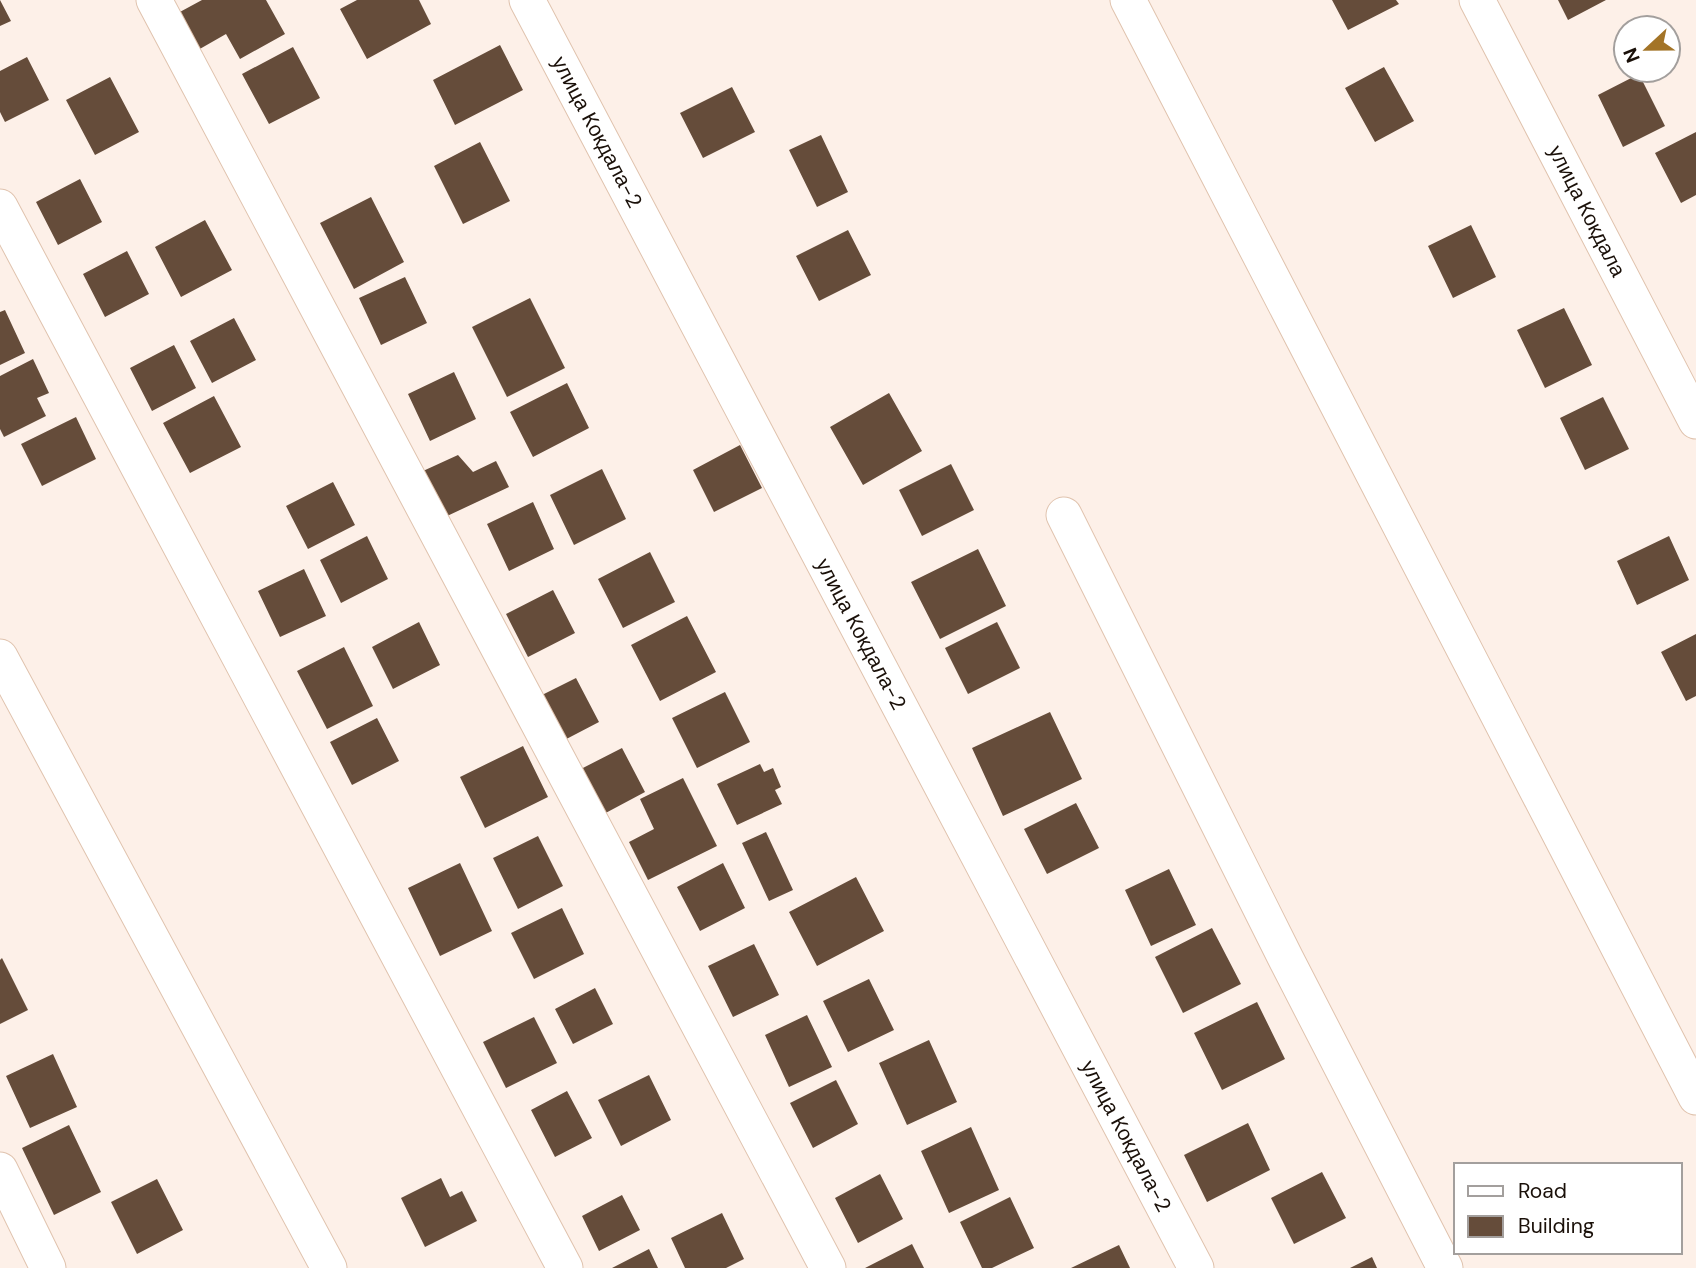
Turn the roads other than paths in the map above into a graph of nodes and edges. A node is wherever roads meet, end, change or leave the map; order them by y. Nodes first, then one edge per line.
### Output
1 (153, 0) edge
2 (527, 0) edge
3 (1128, 0) edge
4 (1477, 0) edge
5 (0, 207) edge
6 (1696, 421) edge
7 (1065, 515) dead end
8 (0, 657) edge
9 (1696, 1097) edge
10 (0, 1170) edge
11 (48, 1268) edge
12 (329, 1268) edge
13 (565, 1268) edge
14 (828, 1268) edge
15 (1196, 1268) edge
16 (1445, 1268) edge

1 - 14 street
2 - 15 street, улица Кокдала-2
3 - 9 street
4 - 6 street, улица Кокдала
5 - 13 street
7 - 16 street
8 - 12 street
10 - 11 street

